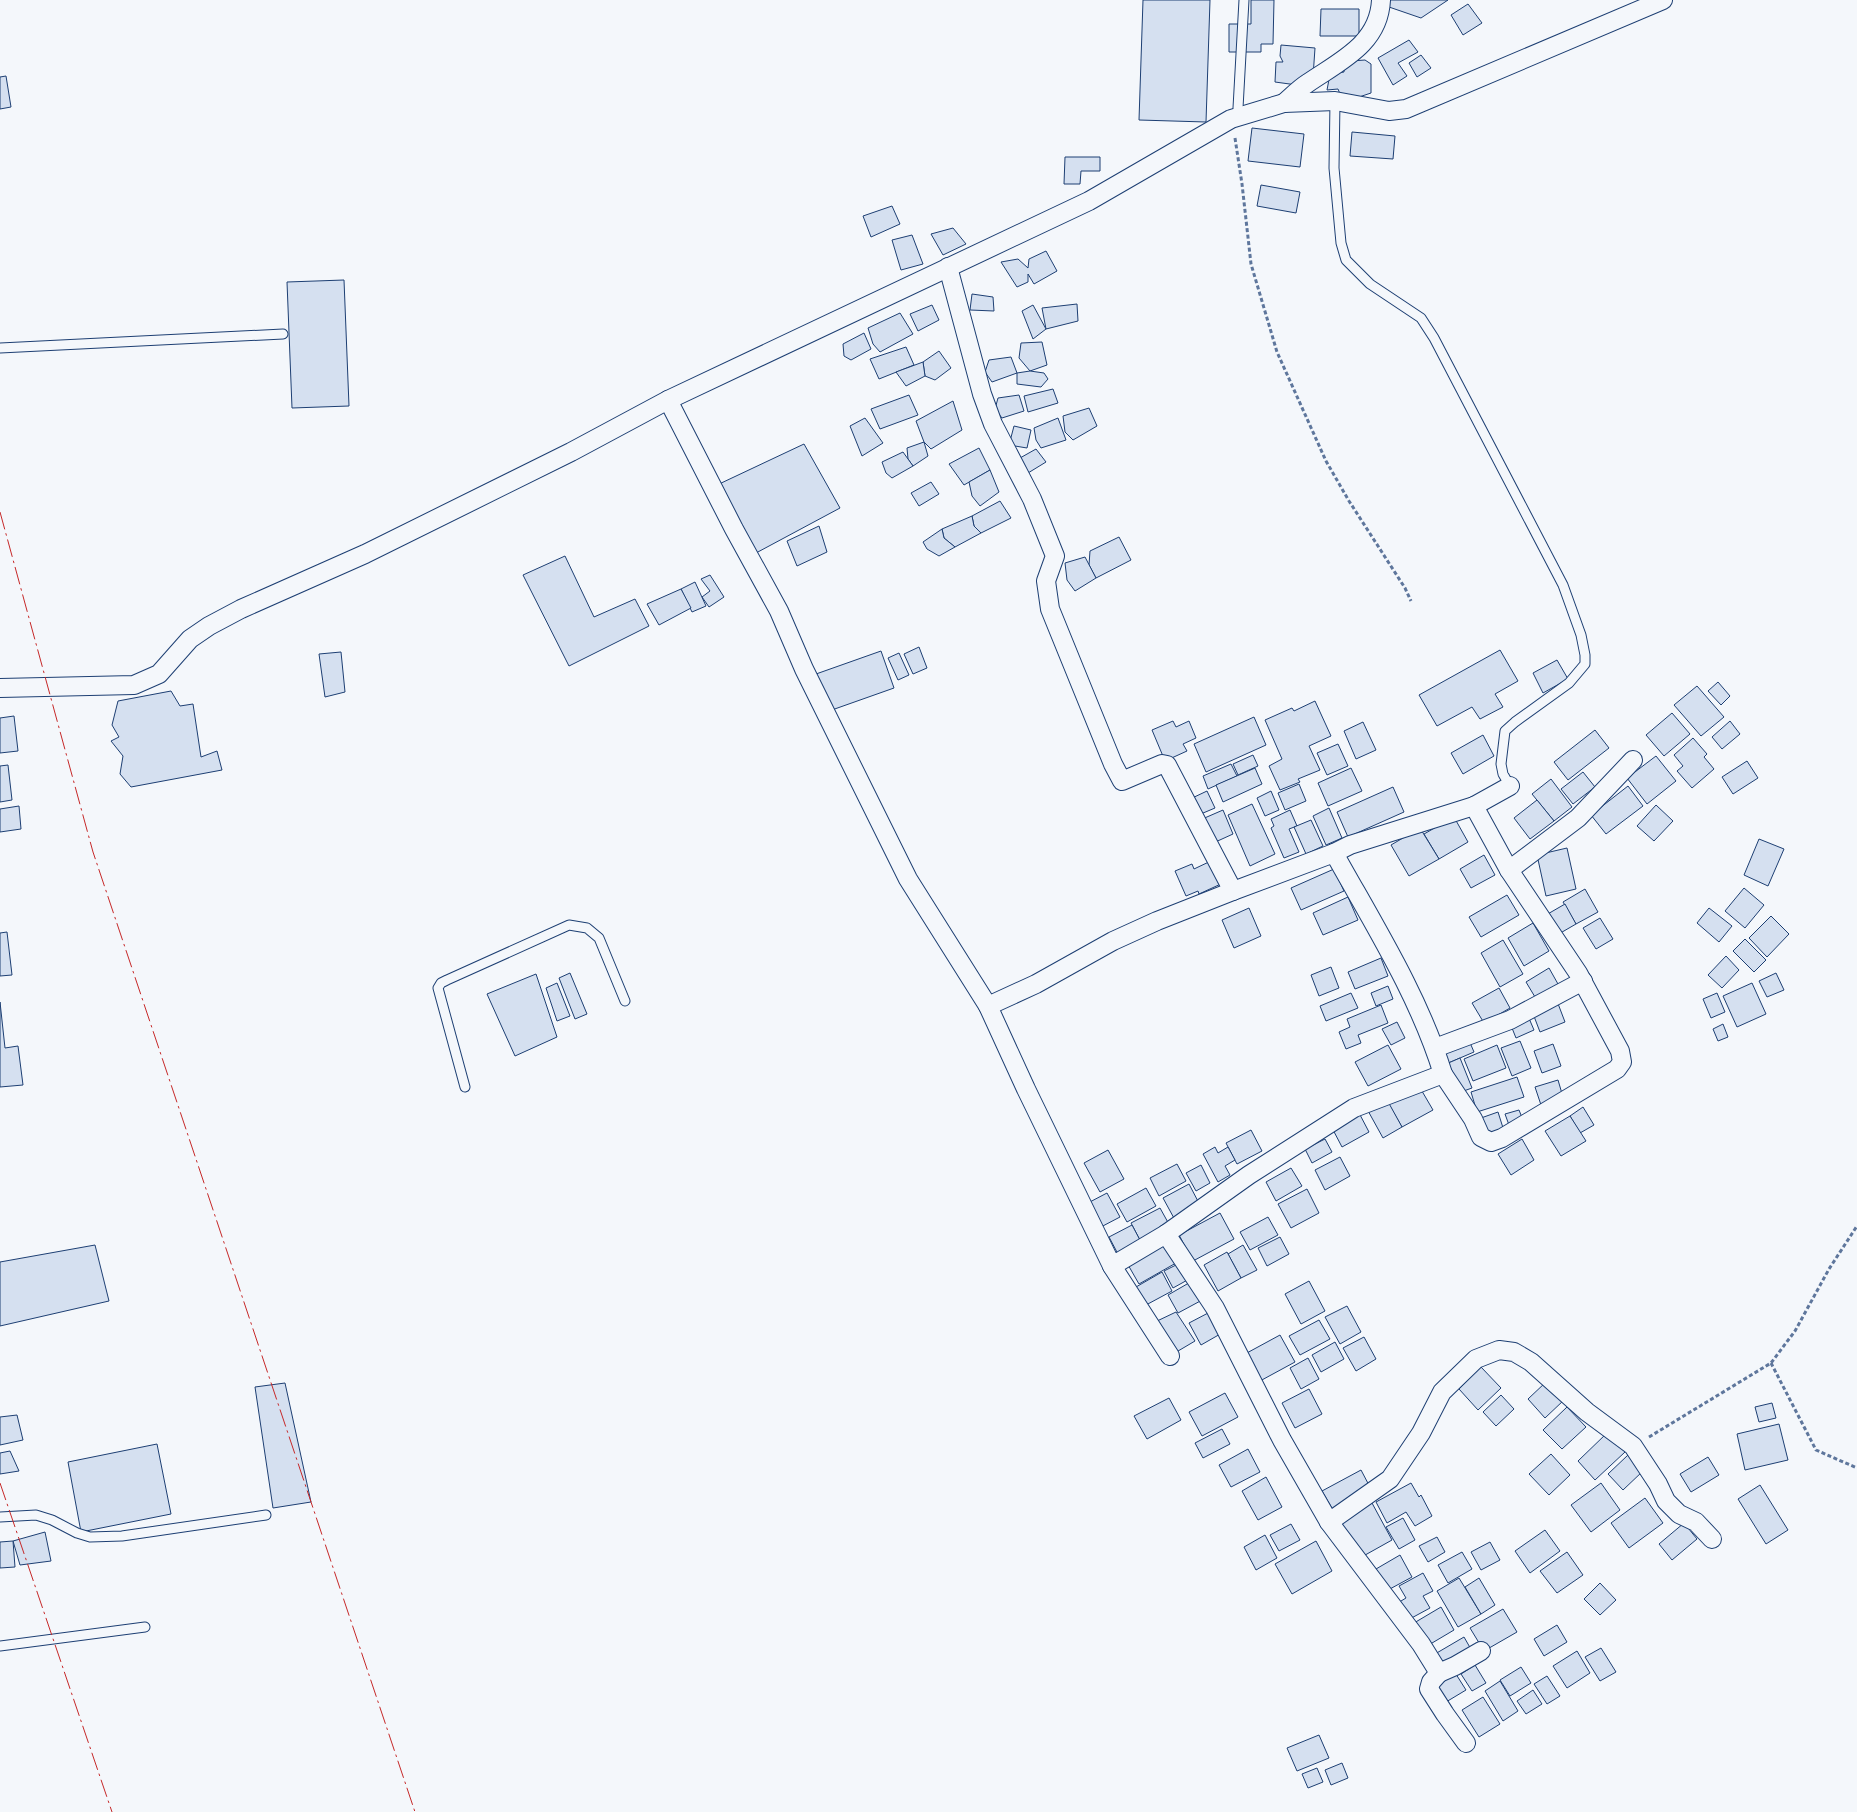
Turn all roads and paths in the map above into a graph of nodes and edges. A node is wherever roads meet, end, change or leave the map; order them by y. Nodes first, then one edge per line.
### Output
1 (1244, 0) edge
2 (1381, 0) edge
3 (1663, 0) edge
4 (1336, 101) junction
5 (1284, 103) junction
6 (1235, 117) junction
7 (948, 267) junction
8 (283, 334) dead end
9 (0, 348) edge
10 (668, 400) junction
11 (1411, 601) dead end
12 (0, 688) edge
13 (1633, 760) dead end
14 (1510, 786) joint
15 (1474, 806) junction
16 (1334, 853) junction
17 (1509, 870) junction
18 (1233, 891) junction
19 (1582, 981) junction
20 (625, 1001) dead end
21 (988, 1006) junction
22 (1435, 1048) junction
23 (1443, 1074) junction
24 (465, 1087) dead end
25 (1857, 1226) edge
26 (1166, 1234) junction
27 (1112, 1266) junction
28 (1170, 1356) dead end
29 (1771, 1363) junction
30 (1633, 1446) junction
31 (1857, 1468) edge
32 (266, 1516) dead end
33 (0, 1517) edge
34 (1329, 1522) junction
35 (1712, 1539) dead end
36 (144, 1627) dead end
37 (0, 1646) edge
38 (1481, 1651) dead end
39 (1439, 1673) junction
40 (1466, 1743) dead end

1 - 6 lane
2 - 5 street
3 - 4 street
4 - 5 street
4 - 14 lane
5 - 6 street
6 - 7 street
6 - 11 path
7 - 10 street
7 - 18 street
8 - 9 lane
10 - 12 street
10 - 21 street
13 - 17 street
14 - 15 street
15 - 16 street
15 - 17 street
16 - 18 street
16 - 22 street
17 - 19 street
18 - 21 street
19 - 22 street
19 - 23 street
20 - 24 lane
21 - 27 street
22 - 23 street
23 - 26 street
25 - 29 path
26 - 27 street
26 - 34 street
27 - 28 street
29 - 30 path
29 - 31 path
30 - 34 street
30 - 35 street
32 - 33 lane
34 - 39 street
36 - 37 lane
38 - 39 street
39 - 40 street

